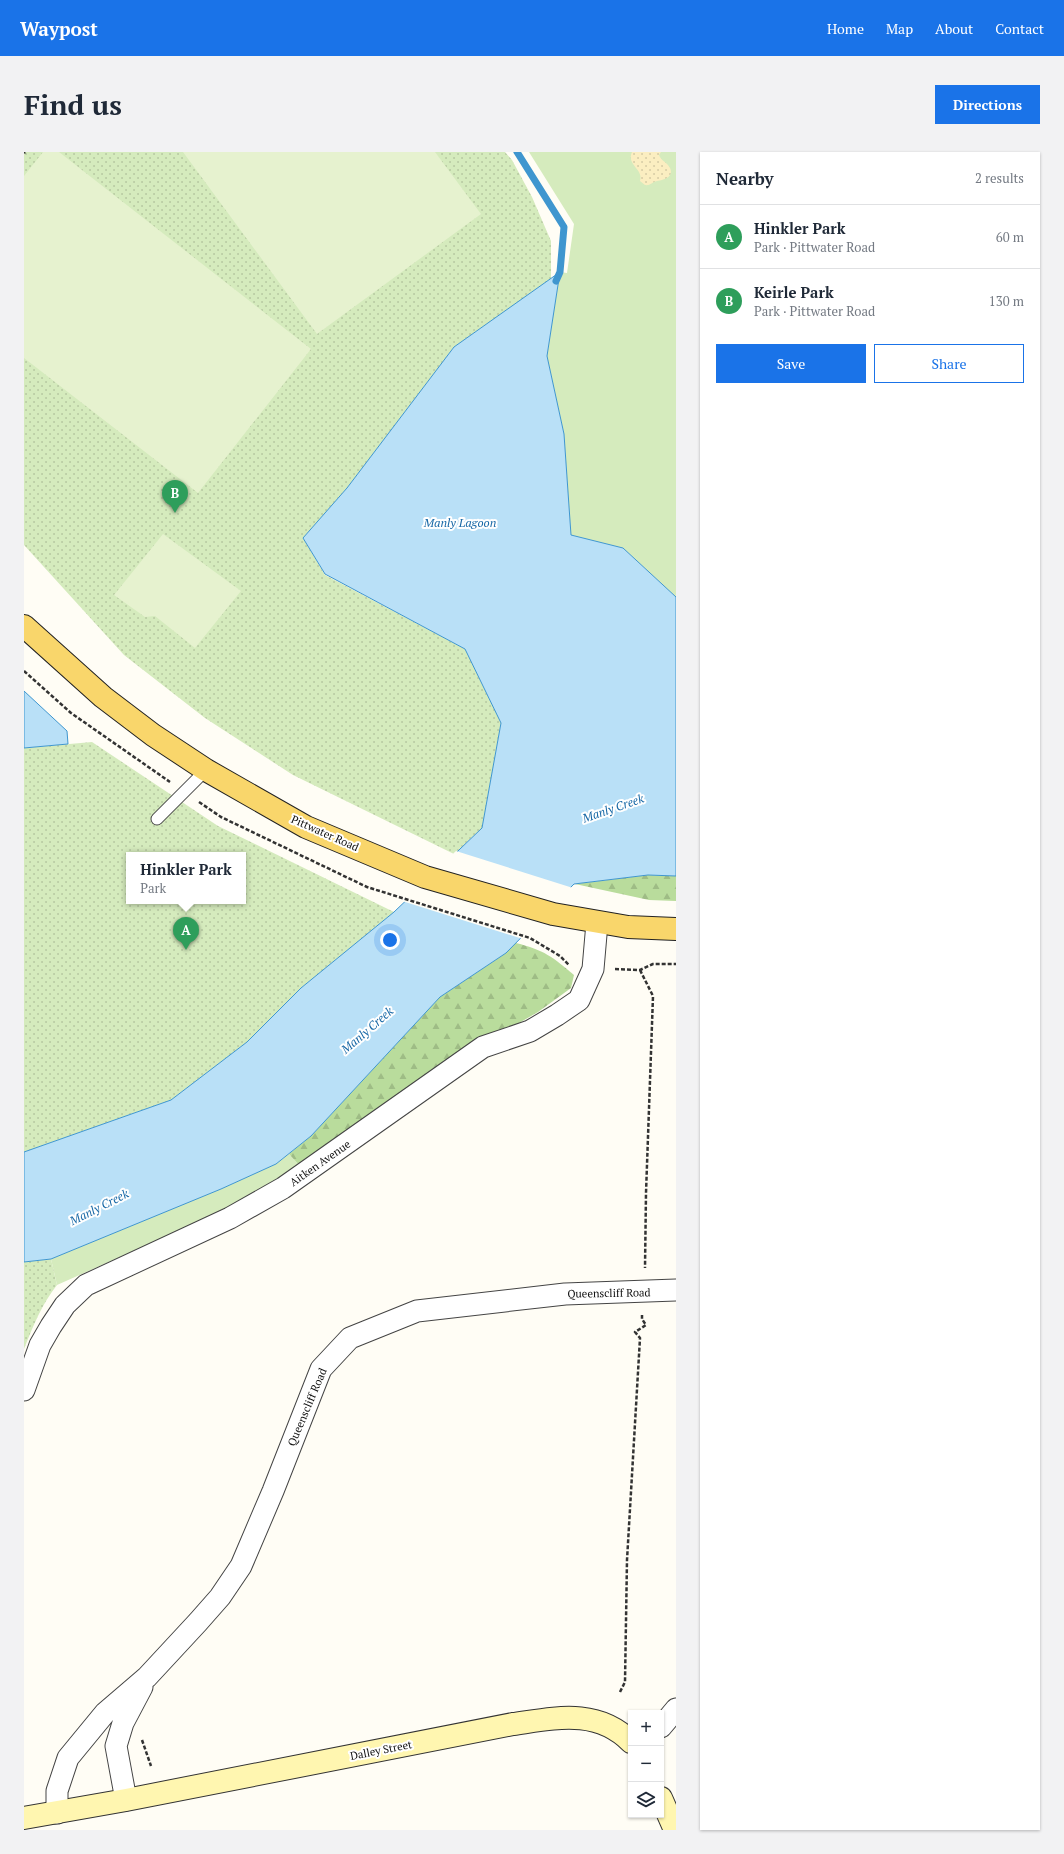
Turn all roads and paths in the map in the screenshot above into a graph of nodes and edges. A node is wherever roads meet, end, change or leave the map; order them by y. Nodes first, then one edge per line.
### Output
1 (24, 626) edge
2 (206, 770) junction
3 (156, 819) dead end
4 (400, 898) dead end
5 (597, 923) junction
6 (676, 929) edge
7 (530, 938) dead end
8 (640, 970) dead end
9 (645, 1259) dead end
10 (676, 1290) edge
11 (642, 1319) dead end
12 (24, 1390) edge
13 (147, 1677) junction
14 (620, 1692) dead end
15 (676, 1709) edge
16 (664, 1723) edge
17 (141, 1735) dead end
18 (628, 1739) edge
19 (151, 1766) dead end
20 (126, 1800) junction
21 (664, 1805) edge
22 (57, 1813) junction
23 (24, 1818) edge
24 (675, 1830) edge

1 - 2 main road, Pittwater Road
2 - 3 lane
2 - 5 main road, Pittwater Road
4 - 7 path
5 - 6 main road, Pittwater Road
5 - 12 street, Aitken Avenue
8 - 9 path
10 - 13 street, Queenscliff Road
11 - 14 path
13 - 20 street, Queenscliff Road
13 - 22 street, Queenscliff Road
15 - 16 street
17 - 19 path
18 - 20 main road, Dalley Street
20 - 22 main road
21 - 24 main road
22 - 23 main road

